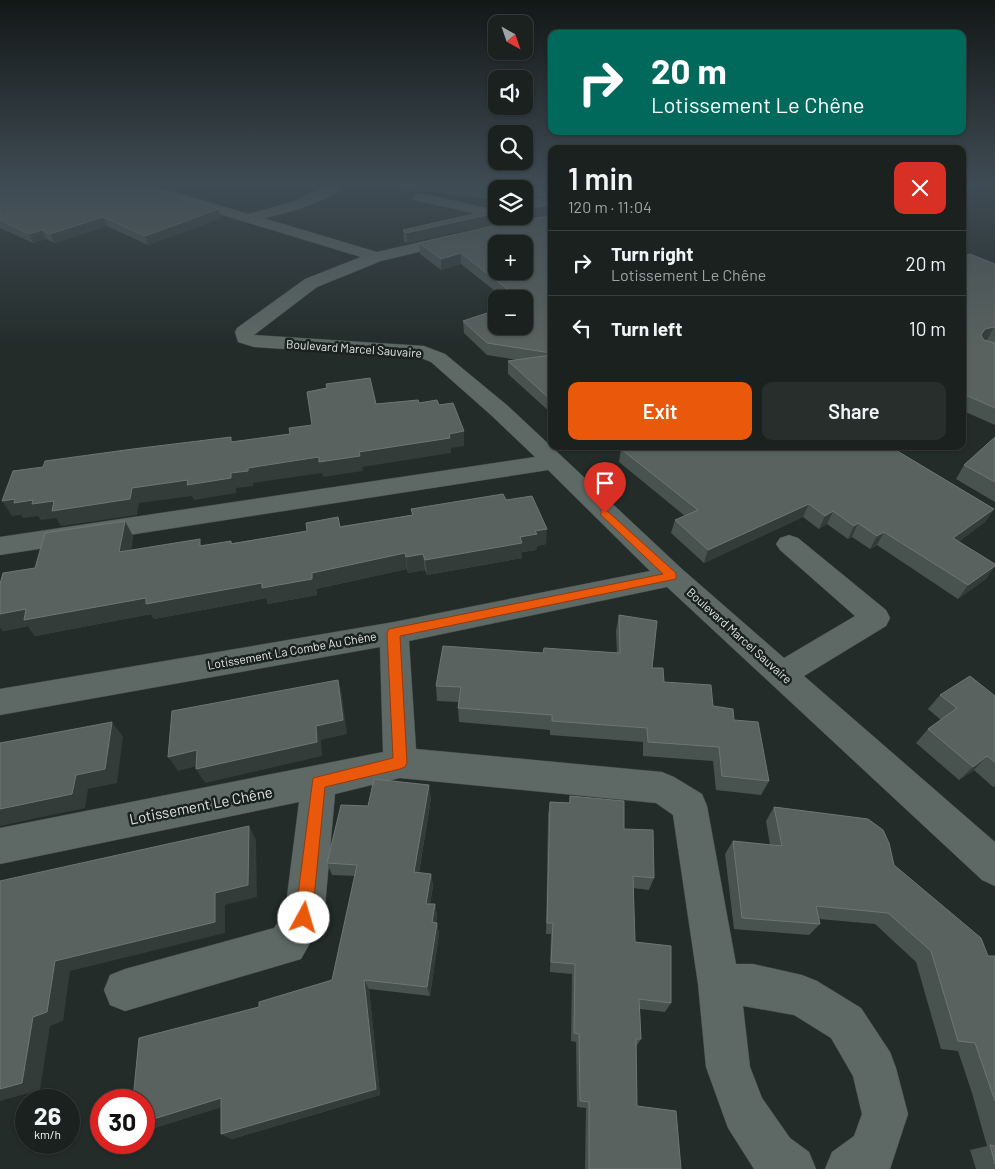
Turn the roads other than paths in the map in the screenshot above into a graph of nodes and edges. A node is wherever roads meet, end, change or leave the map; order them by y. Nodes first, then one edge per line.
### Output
1 (321, 240) edge
2 (451, 240) edge
3 (376, 257) junction
4 (552, 462) junction
5 (789, 544) dead end
6 (0, 546) edge
7 (672, 576) junction
8 (394, 633) junction
9 (781, 675) junction
10 (0, 702) edge
11 (400, 763) junction
12 (318, 782) junction
13 (0, 846) edge
14 (995, 867) edge
15 (719, 984) junction
16 (125, 990) dead end
17 (792, 1169) edge
18 (849, 1169) edge

1 - 3 street
2 - 3 street
3 - 4 street, Boulevard Marcel Sauvaire
4 - 6 street
4 - 7 street, Boulevard Marcel Sauvaire
5 - 9 street
7 - 8 street, Lotissement La Combe Au Chêne
7 - 9 street, Boulevard Marcel Sauvaire
8 - 10 street, Lotissement La Combe Au Chêne
8 - 11 street
9 - 14 street, Boulevard Marcel Sauvaire
11 - 12 street, Lotissement Le Chêne
11 - 15 street, Lotissement Le Chêne
12 - 13 street, Lotissement Le Chêne
12 - 16 street
15 - 17 street, Lotissement Le Chêne
15 - 18 street

